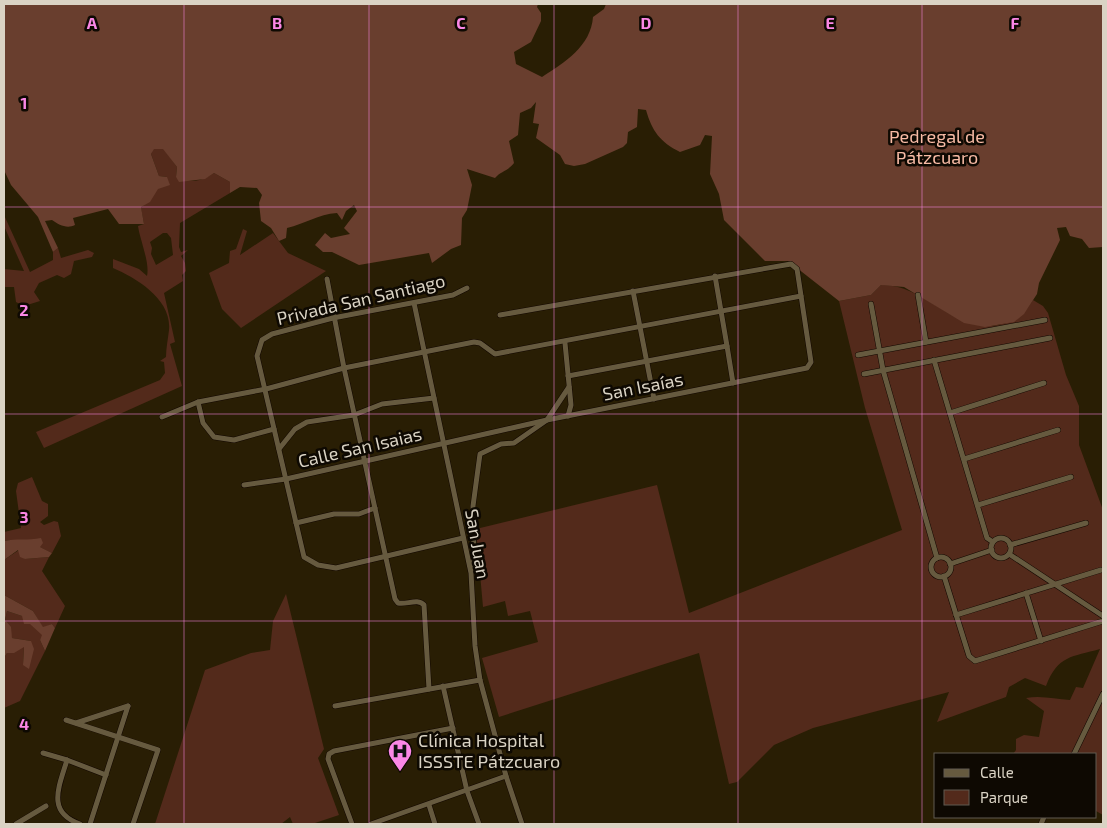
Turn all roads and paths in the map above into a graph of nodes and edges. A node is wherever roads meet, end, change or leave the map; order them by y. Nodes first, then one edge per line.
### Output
1 (715, 276) junction
2 (327, 278) dead end
3 (467, 288) dead end
4 (633, 291) junction
5 (918, 294) dead end
6 (801, 296) junction
7 (414, 303) junction
8 (871, 304) dead end
9 (721, 311) junction
10 (500, 316) dead end
11 (333, 318) junction
12 (1045, 320) dead end
13 (640, 327) junction
14 (1050, 338) dead end
15 (565, 342) junction
16 (926, 342) junction
17 (727, 346) junction
18 (879, 351) junction
19 (424, 352) junction
20 (858, 356) dead end
21 (934, 360) junction
22 (647, 362) junction
23 (344, 368) junction
24 (883, 370) junction
25 (864, 374) dead end
26 (568, 376) junction
27 (733, 383) junction
28 (1044, 383) dead end
29 (569, 387) junction
30 (266, 389) junction
31 (434, 398) junction
32 (654, 399) junction
33 (198, 402) junction
34 (950, 413) junction
35 (354, 415) junction
36 (568, 416) junction
37 (162, 417) dead end
38 (547, 420) junction
39 (274, 429) junction
40 (1058, 430) dead end
41 (483, 436) joint
42 (443, 443) junction
43 (279, 449) junction
44 (964, 459) junction
45 (364, 461) junction
46 (1072, 476) dead end
47 (286, 479) junction
48 (244, 485) dead end
49 (978, 505) junction
50 (375, 508) junction
51 (296, 523) junction
52 (1086, 523) dead end
53 (462, 538) junction
54 (994, 542) junction
55 (1010, 545) junction
56 (992, 550) junction
57 (1009, 554) junction
58 (384, 557) junction
59 (937, 558) junction
60 (950, 564) junction
61 (1101, 570) dead end
62 (471, 572) junction
63 (944, 576) junction
64 (1055, 584) junction
65 (1026, 594) junction
66 (956, 615) junction
67 (1103, 619) edge
68 (1041, 641) junction
69 (480, 680) junction
70 (443, 686) junction
71 (429, 689) junction
72 (1103, 694) edge
73 (335, 706) dead end
74 (66, 720) dead end
75 (76, 723) junction
76 (453, 728) junction
77 (118, 737) junction
78 (42, 753) dead end
79 (1074, 753) edge
80 (67, 760) junction
81 (106, 776) junction
82 (506, 776) junction
83 (467, 791) junction
84 (429, 805) junction
85 (46, 806) dead end
86 (16, 824) edge
87 (80, 824) edge
88 (90, 824) edge
89 (133, 824) edge
90 (352, 824) edge
91 (371, 824) edge
92 (435, 824) edge
93 (479, 824) edge
94 (522, 824) edge

1 - 4 street
1 - 6 street
1 - 9 street
2 - 11 street
3 - 7 street, Privada San Santiago
4 - 10 street
4 - 13 street
5 - 16 street
6 - 9 street
6 - 27 street, San Isaías
7 - 11 street, Privada San Santiago
7 - 19 street, San Juan
8 - 18 street
9 - 13 street
9 - 17 street
11 - 23 street
11 - 30 street, Privada San Santiago
12 - 16 street
13 - 15 street
13 - 22 street
14 - 21 street
15 - 19 street
15 - 26 street
16 - 18 street
17 - 22 street
17 - 27 street
18 - 20 street
18 - 24 street
19 - 23 street
19 - 31 street, San Juan
21 - 24 street
21 - 34 street
22 - 26 street
22 - 32 street
23 - 30 street
23 - 35 street
24 - 25 street
24 - 59 street
26 - 29 street
27 - 32 street, San Isaías
28 - 34 street
29 - 36 street
29 - 38 street
30 - 33 street
30 - 39 street
31 - 35 street
31 - 42 street, San Juan
32 - 36 street, San Isaías
33 - 37 street
33 - 39 street
34 - 44 street
35 - 43 street
35 - 45 street
36 - 38 street, San Isaías
38 - 41 street, San Isaías
38 - 62 street
39 - 43 street
40 - 44 street
41 - 42 street, Calle San Isaias
42 - 45 street, Calle San Isaias
42 - 53 street, San Juan
43 - 47 street
44 - 49 street
45 - 47 street, Calle San Isaias
45 - 50 street
46 - 49 street
47 - 48 street, Calle San Isaias
47 - 51 street
49 - 54 street
50 - 51 street
50 - 58 street
51 - 58 street
52 - 55 street
53 - 58 street
53 - 62 street, San Juan
54 - 55 street
54 - 56 street
55 - 57 street
56 - 57 street
56 - 60 street
57 - 64 street
58 - 71 street
59 - 60 street
59 - 63 street
60 - 63 street
61 - 64 street
62 - 69 street, San Juan
63 - 66 street
64 - 65 street
64 - 67 street
65 - 66 street
65 - 68 street
66 - 68 street
67 - 68 street
69 - 70 street
69 - 82 street, San Juan
70 - 71 street
70 - 76 street
71 - 73 street
72 - 79 street
74 - 75 street
75 - 77 street
75 - 77 street
76 - 83 street
76 - 90 street
77 - 81 street
77 - 89 street
78 - 80 street
80 - 81 street
80 - 87 street
81 - 88 street
82 - 83 street
82 - 94 street, San Juan
83 - 84 street
83 - 93 street
84 - 91 street
84 - 92 street
85 - 86 street

